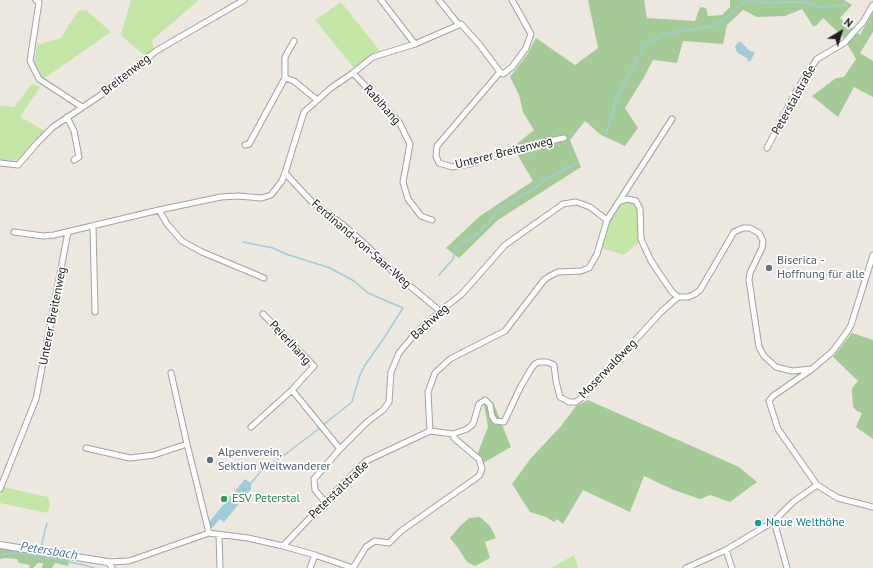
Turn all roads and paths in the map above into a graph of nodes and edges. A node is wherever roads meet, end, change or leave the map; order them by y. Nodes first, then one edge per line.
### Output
1 (244, 0) edge
2 (381, 0) edge
3 (439, 0) edge
4 (512, 0) edge
5 (39, 1) edge
6 (873, 5) edge
7 (459, 25) junction
8 (294, 41) dead end
9 (415, 44) junction
10 (500, 72) junction
11 (353, 73) junction
12 (285, 78) junction
13 (317, 100) junction
14 (82, 107) junction
15 (67, 117) junction
16 (672, 119) dead end
17 (564, 138) dead end
18 (245, 145) dead end
19 (767, 148) dead end
20 (74, 160) dead end
21 (0, 163) edge
22 (285, 174) junction
23 (618, 202) junction
24 (159, 210) junction
25 (432, 220) dead end
26 (607, 220) junction
27 (93, 226) junction
28 (14, 232) dead end
29 (68, 232) junction
30 (873, 255) edge
31 (264, 278) dead end
32 (678, 297) junction
33 (440, 311) junction
34 (95, 312) dead end
35 (263, 314) dead end
36 (812, 369) junction
37 (171, 373) dead end
38 (292, 390) junction
39 (251, 427) dead end
40 (430, 431) junction
41 (453, 434) junction
42 (187, 444) junction
43 (86, 448) dead end
44 (340, 449) junction
45 (817, 486) junction
46 (0, 489) edge
47 (325, 502) junction
48 (873, 507) edge
49 (774, 521) junction
50 (209, 533) junction
51 (219, 534) junction
52 (0, 545) edge
53 (284, 546) junction
54 (726, 550) junction
55 (315, 555) junction
56 (110, 565) edge
57 (220, 568) edge
58 (310, 568) edge
59 (353, 568) edge
60 (686, 568) edge
61 (732, 568) edge
62 (787, 568) edge

1 - 14 street, Breitenweg
2 - 9 street
3 - 7 street
4 - 10 street, Unterer Breitenweg
5 - 14 street
6 - 19 street, Peterstalstraße
7 - 9 street
7 - 10 street
8 - 12 street
9 - 11 street
10 - 17 street, Unterer Breitenweg
11 - 13 street
11 - 25 street, Rablhang
12 - 13 street
12 - 18 street
13 - 22 street
14 - 15 street, Breitenweg
15 - 20 street
15 - 21 street, Breitenweg
16 - 23 street
22 - 24 street
22 - 33 street, Ferdinand-von-Saar-Weg
23 - 26 street
23 - 32 street
24 - 27 street
24 - 31 street
26 - 33 street, Bachweg
26 - 40 street
27 - 29 street
27 - 34 street
28 - 29 street
29 - 46 street, Unterer Breitenweg
30 - 36 street
32 - 36 street
32 - 41 street, Moserwaldweg
33 - 44 street, Bachweg
35 - 38 street, Peierlhang
36 - 45 street
37 - 42 street
38 - 39 street, Peierlhang
38 - 44 street
40 - 41 street
40 - 47 street, Peterstalstraße
41 - 59 street
42 - 43 street
42 - 50 street
44 - 47 street, Bachweg
45 - 48 street
45 - 49 street
47 - 53 street, Peterstalstraße
49 - 54 street
49 - 62 street
50 - 51 street
50 - 56 street
51 - 53 street
51 - 57 street
52 - 56 street
53 - 55 street
54 - 60 street
54 - 61 street
55 - 58 street
55 - 59 street

